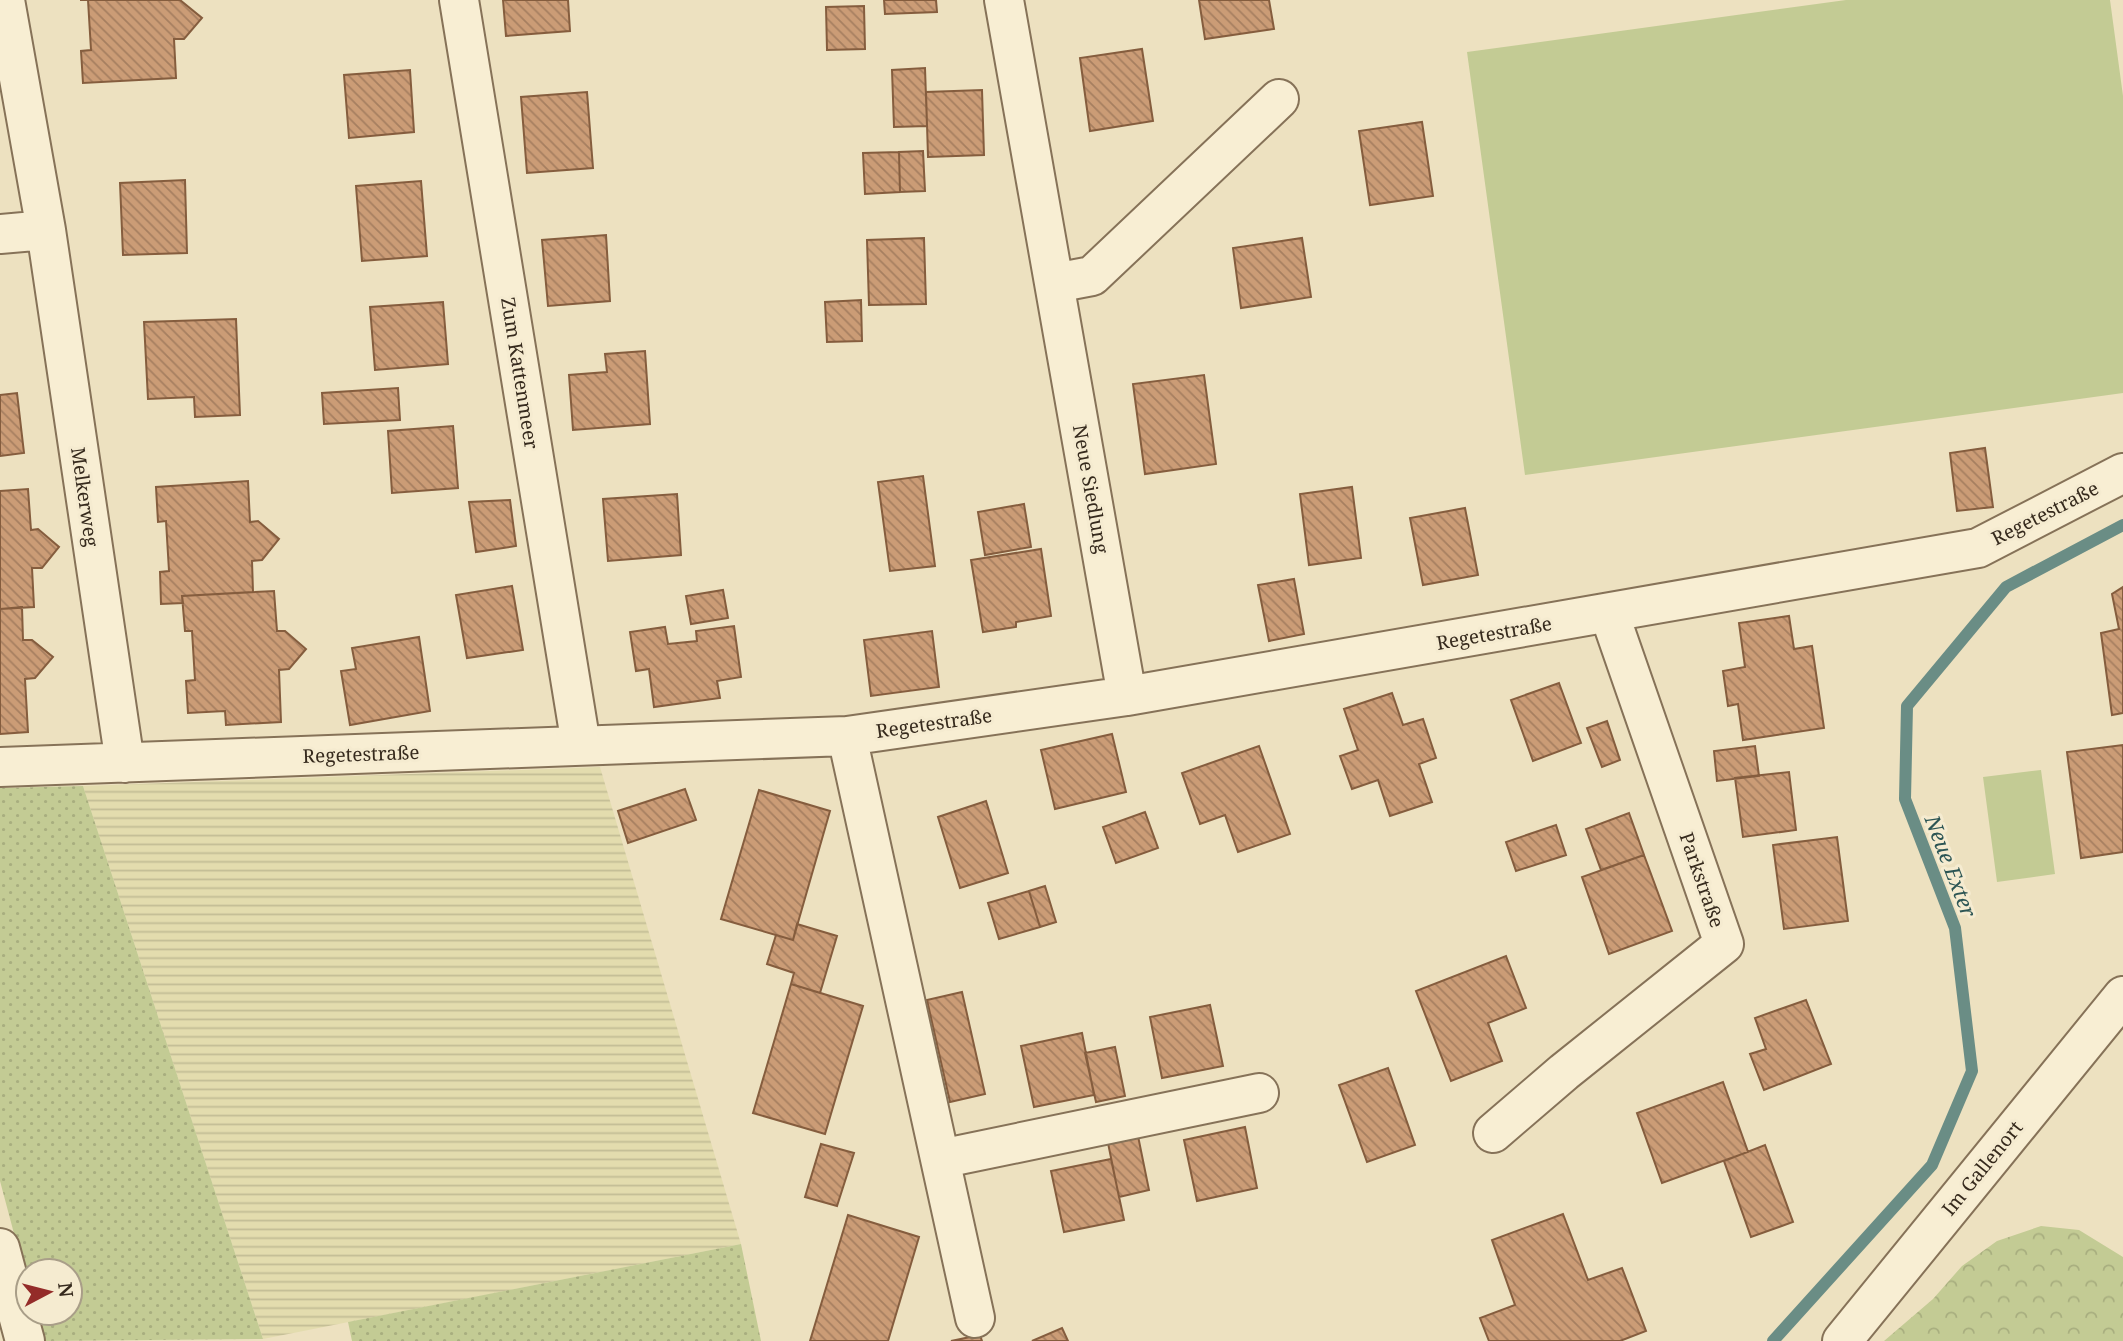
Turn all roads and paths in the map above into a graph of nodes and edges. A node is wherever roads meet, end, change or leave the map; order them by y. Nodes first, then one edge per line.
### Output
1 (5, 0) edge
2 (459, 0) edge
3 (1004, 0) edge
4 (1279, 99) dead end
5 (46, 230) junction
6 (0, 234) edge
7 (1055, 283) junction
8 (2123, 473) edge
9 (1609, 613) junction
10 (1127, 696) junction
11 (847, 736) junction
12 (581, 745) junction
13 (125, 764) junction
14 (0, 767) edge
15 (2123, 996) edge
16 (1259, 1093) dead end
17 (1493, 1133) dead end
18 (940, 1159) junction
19 (0, 1248) edge
20 (975, 1318) dead end
21 (25, 1341) edge
22 (1842, 1341) edge

1 - 5 street, Melkerweg
2 - 12 street, Zum Kattenmeer
3 - 7 street, Neue Siedlung
4 - 7 street
5 - 6 street
5 - 13 street, Melkerweg
7 - 10 street, Neue Siedlung
8 - 9 street, Regetestraße
9 - 10 street, Regetestraße
9 - 17 street, Parkstraße
10 - 11 street, Regetestraße
11 - 12 street, Regetestraße
11 - 18 street, Regetestraße
12 - 13 street, Regetestraße
13 - 14 street, Regetestraße
15 - 22 street, Im Gallenort
16 - 18 street
18 - 20 street, Regetestraße
19 - 21 street

